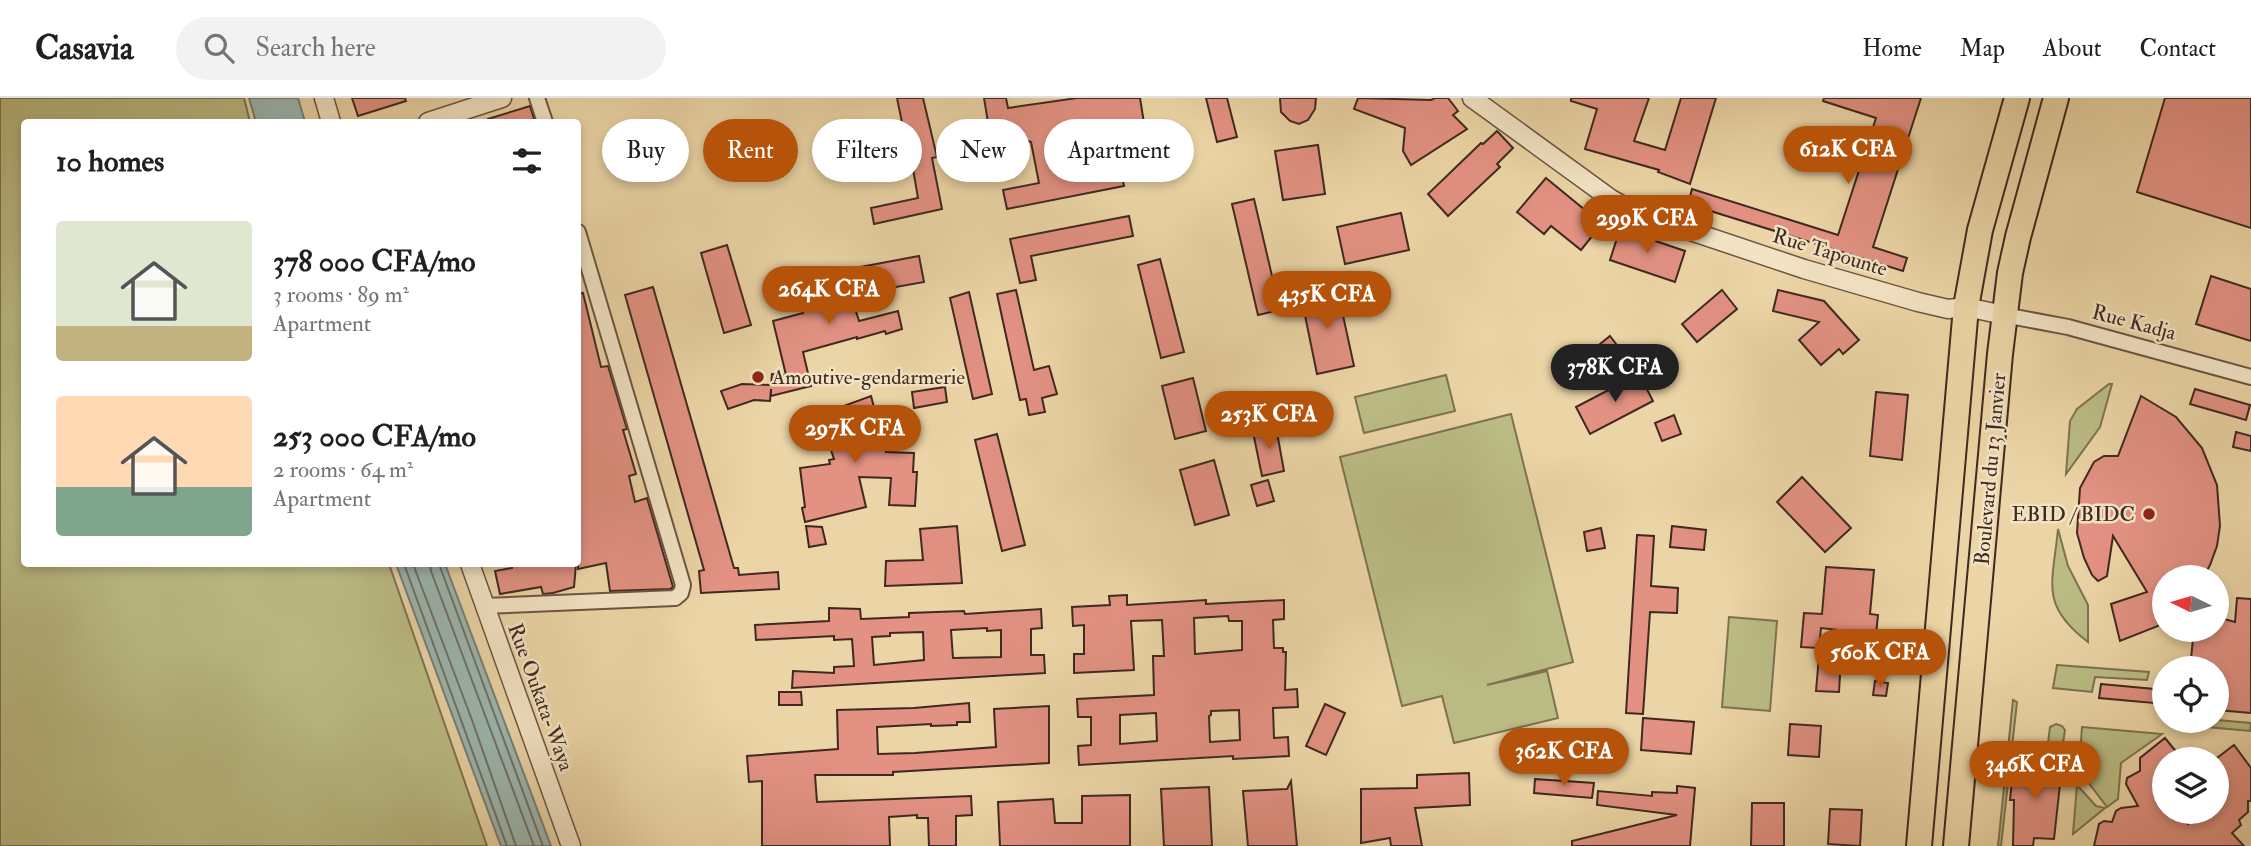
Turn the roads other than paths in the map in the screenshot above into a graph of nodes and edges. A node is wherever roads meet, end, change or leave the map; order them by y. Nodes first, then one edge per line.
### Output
1 (324, 98) edge
2 (502, 98) edge
3 (537, 98) edge
4 (1472, 98) edge
5 (2017, 98) edge
6 (2056, 98) edge
7 (330, 119) edge
8 (437, 119) edge
9 (544, 119) edge
10 (581, 242) edge
11 (1966, 307) junction
12 (2004, 315) junction
13 (2251, 377) edge
14 (471, 567) edge
15 (484, 606) junction
16 (1925, 780) junction
17 (1962, 783) junction
18 (571, 846) edge
19 (1919, 846) edge
20 (1956, 846) edge

1 - 7 street
2 - 8 street
3 - 9 street
4 - 11 street, Rue Tapounte
5 - 11 highway, Boulevard du 13 Janvier
6 - 12 highway, Boulevard du 13 Janvier
10 - 15 street
11 - 12 street, Rue Tapounte
11 - 16 highway, Boulevard du 13 Janvier
12 - 13 street, Rue Kadja
12 - 17 highway, Boulevard du 13 Janvier
14 - 15 street, Rue Oukata-Waya
15 - 18 street, Rue Oukata-Waya
16 - 17 highway
16 - 19 highway, Boulevard du 13 Janvier
17 - 20 highway, Boulevard du 13 Janvier

